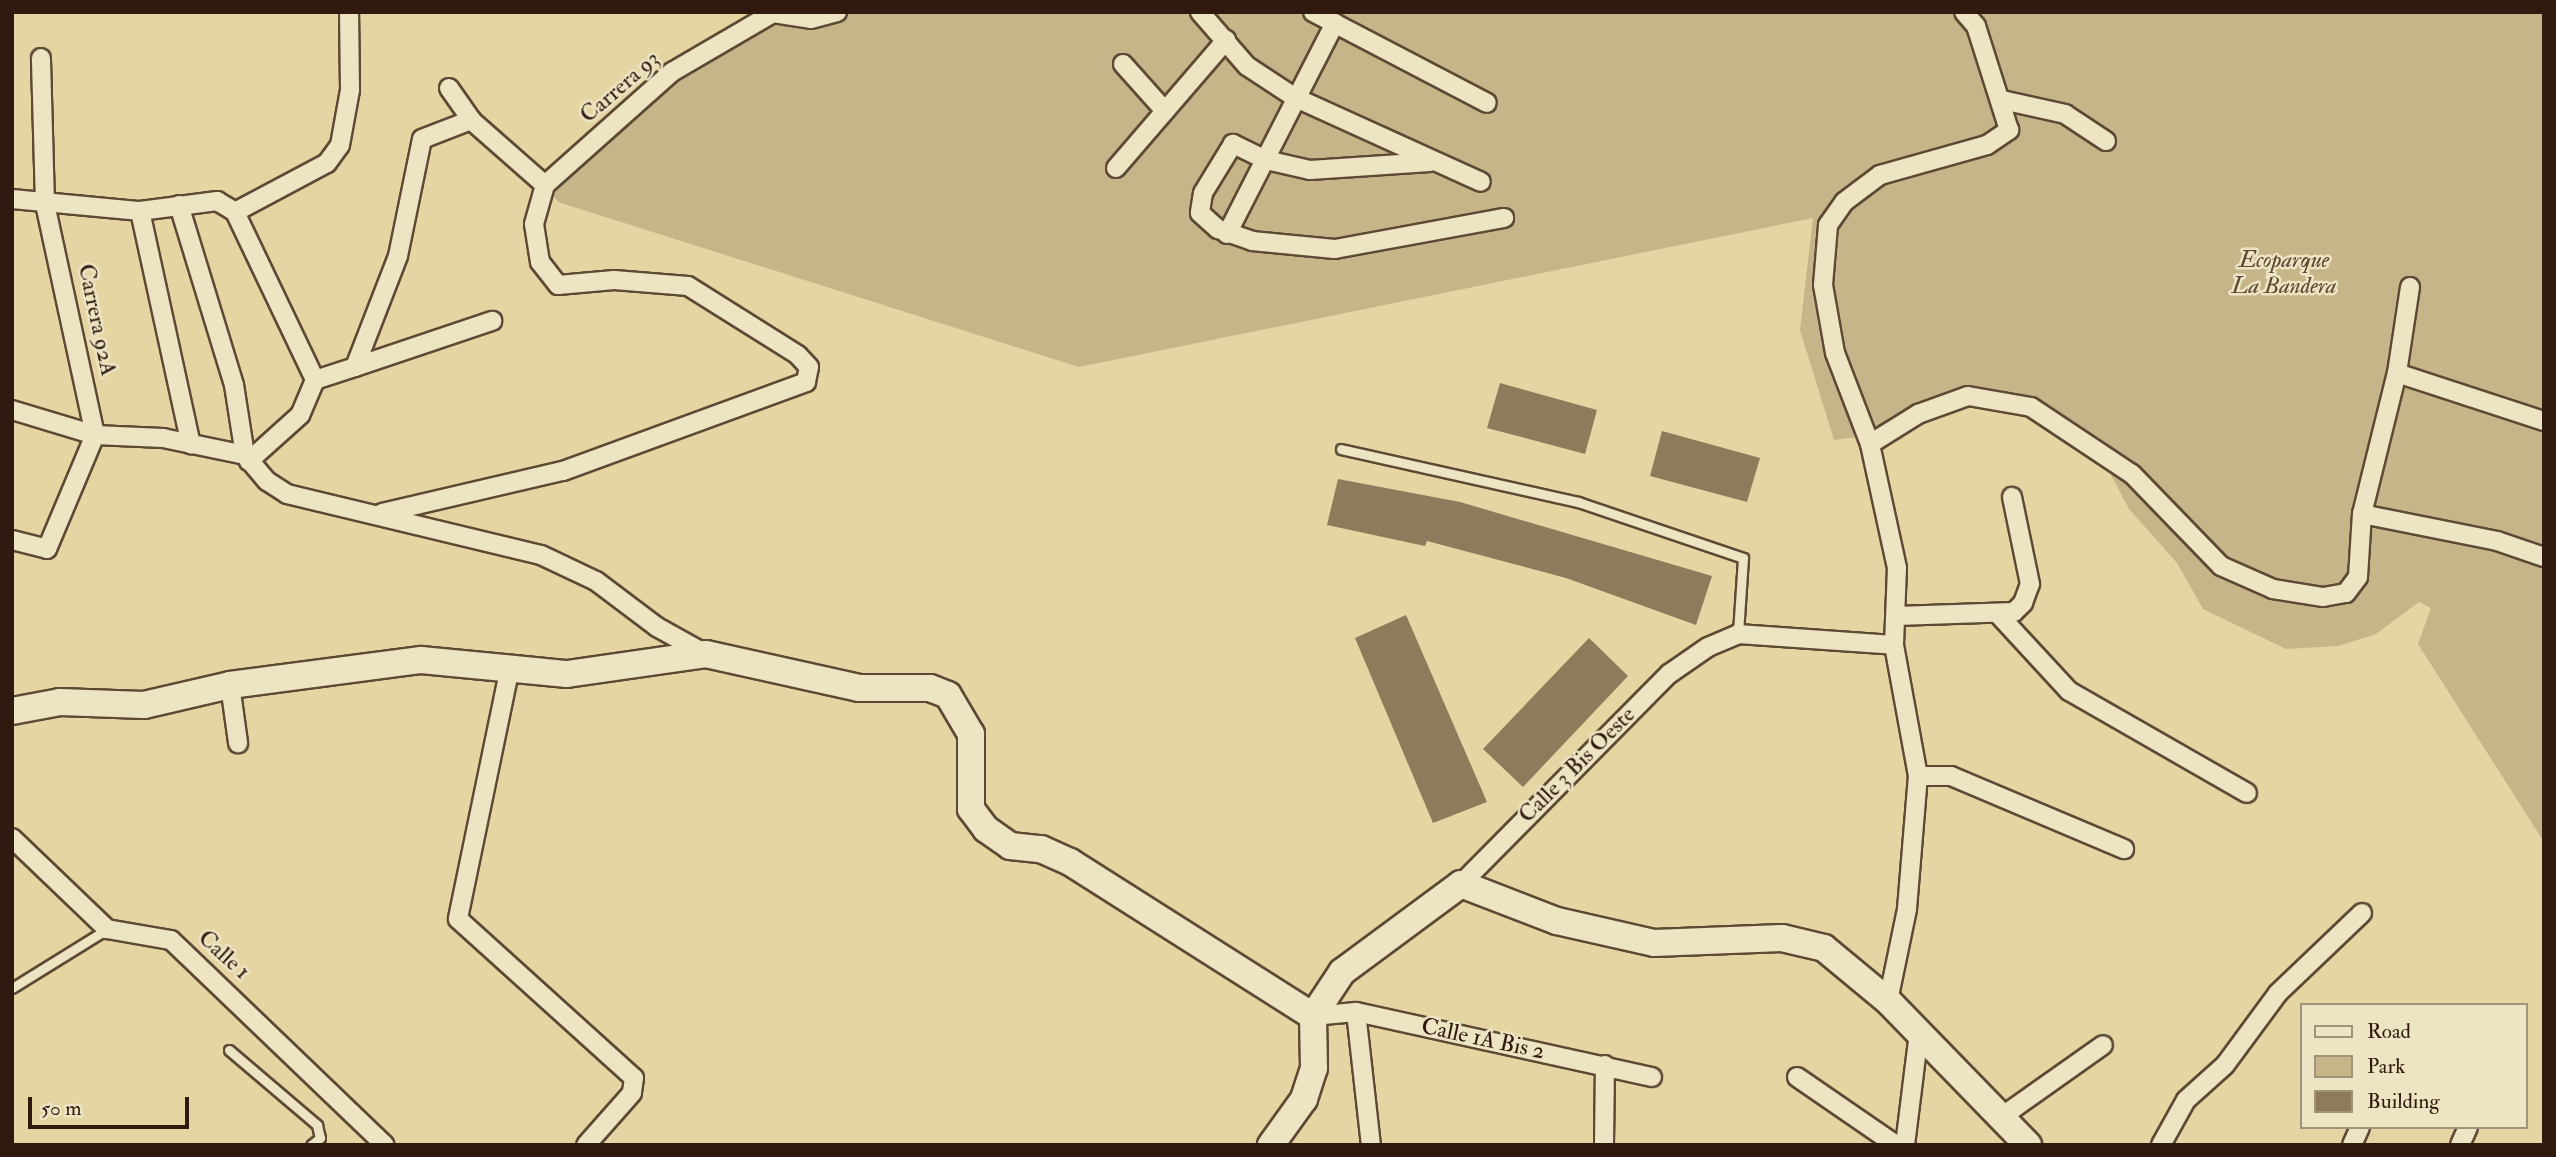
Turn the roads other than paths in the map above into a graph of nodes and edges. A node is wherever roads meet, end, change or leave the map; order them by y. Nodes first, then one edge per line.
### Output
1 (349, 12) edge
2 (837, 12) edge
3 (1200, 12) edge
4 (1313, 12) edge
5 (1964, 12) edge
6 (773, 13) edge
7 (1335, 23) junction
8 (1226, 40) junction
9 (41, 58) dead end
10 (1123, 64) dead end
11 (449, 88) dead end
12 (1294, 97) junction
13 (2002, 100) junction
14 (1487, 103) dead end
15 (1166, 111) junction
16 (471, 120) junction
17 (2106, 141) dead end
18 (1266, 160) junction
19 (1430, 162) junction
20 (1116, 168) dead end
21 (1481, 182) dead end
22 (545, 186) junction
23 (12, 199) edge
24 (45, 204) junction
25 (179, 205) junction
26 (141, 211) junction
27 (235, 212) junction
28 (1504, 218) dead end
29 (1227, 234) junction
30 (2410, 287) dead end
31 (492, 321) dead end
32 (355, 367) junction
33 (2396, 373) junction
34 (315, 380) junction
35 (14, 416) edge
36 (2544, 421) edge
37 (95, 435) junction
38 (191, 444) junction
39 (1870, 444) junction
40 (1341, 449) dead end
41 (247, 458) junction
42 (2012, 497) dead end
43 (382, 513) junction
44 (2361, 514) junction
45 (12, 540) edge
46 (2544, 557) edge
47 (1997, 613) junction
48 (1896, 616) junction
49 (1738, 634) junction
50 (1894, 645) junction
51 (706, 654) junction
52 (509, 671) junction
53 (230, 685) junction
54 (12, 711) edge
55 (238, 743) dead end
56 (1918, 776) junction
57 (2246, 793) dead end
58 (12, 838) edge
59 (2124, 849) dead end
60 (1461, 884) junction
61 (2362, 913) dead end
62 (107, 929) junction
63 (12, 988) edge
64 (1888, 1001) junction
65 (1356, 1012) junction
66 (1312, 1016) junction
67 (1919, 1032) junction
68 (2103, 1045) dead end
69 (229, 1050) dead end
70 (1605, 1065) junction
71 (1652, 1076) dead end
72 (1797, 1077) dead end
73 (2000, 1118) junction
74 (2468, 1129) edge
75 (311, 1145) edge
76 (385, 1145) edge
77 (586, 1145) edge
78 (1271, 1145) edge
79 (1371, 1145) edge
80 (1604, 1145) edge
81 (1896, 1145) edge
82 (1905, 1145) edge
83 (2028, 1145) edge
84 (2161, 1145) edge
85 (2460, 1145) edge

1 - 27 street
2 - 6 street, Carrera 93
3 - 8 street
4 - 7 street
5 - 13 street
6 - 22 street, Carrera 93
7 - 12 street
7 - 14 street
8 - 12 street
8 - 15 street
9 - 24 street, Carrera 92A
10 - 15 street
11 - 16 street
12 - 18 street
12 - 19 street
13 - 17 street
13 - 39 street
15 - 20 street
16 - 22 street
16 - 32 street
18 - 19 street
18 - 29 street
18 - 29 street
19 - 21 street
22 - 43 street
23 - 24 street
24 - 26 street
24 - 37 street, Carrera 92A
25 - 26 street
25 - 27 street
25 - 41 street
26 - 38 street
27 - 34 street
28 - 29 street
30 - 33 street
31 - 32 street
32 - 34 street
33 - 36 street
33 - 44 street
34 - 41 street
35 - 37 street
37 - 38 street
37 - 45 street
38 - 41 street
39 - 44 street
39 - 48 street
40 - 49 lane
41 - 43 street
42 - 47 street
43 - 51 street
44 - 46 street
47 - 48 street
47 - 57 street
48 - 50 street
49 - 50 street
49 - 60 street, Calle 3 Bis Oeste
50 - 56 street
51 - 52 street
51 - 66 street
52 - 53 street
52 - 77 street
53 - 54 street
53 - 55 street
56 - 59 street
56 - 64 street
58 - 62 street
60 - 64 street
60 - 66 street, Calle 3 Bis Oeste
61 - 84 street
62 - 63 lane
62 - 76 street, Calle 1
64 - 67 street
65 - 66 street, Calle 1A Bis 2
65 - 70 street, Calle 1A Bis 2
65 - 79 street
66 - 78 street
67 - 73 street
67 - 82 street
68 - 73 street
69 - 75 lane
70 - 71 street, Calle 1A Bis 2
70 - 80 street
72 - 81 street
73 - 83 street
74 - 85 street

